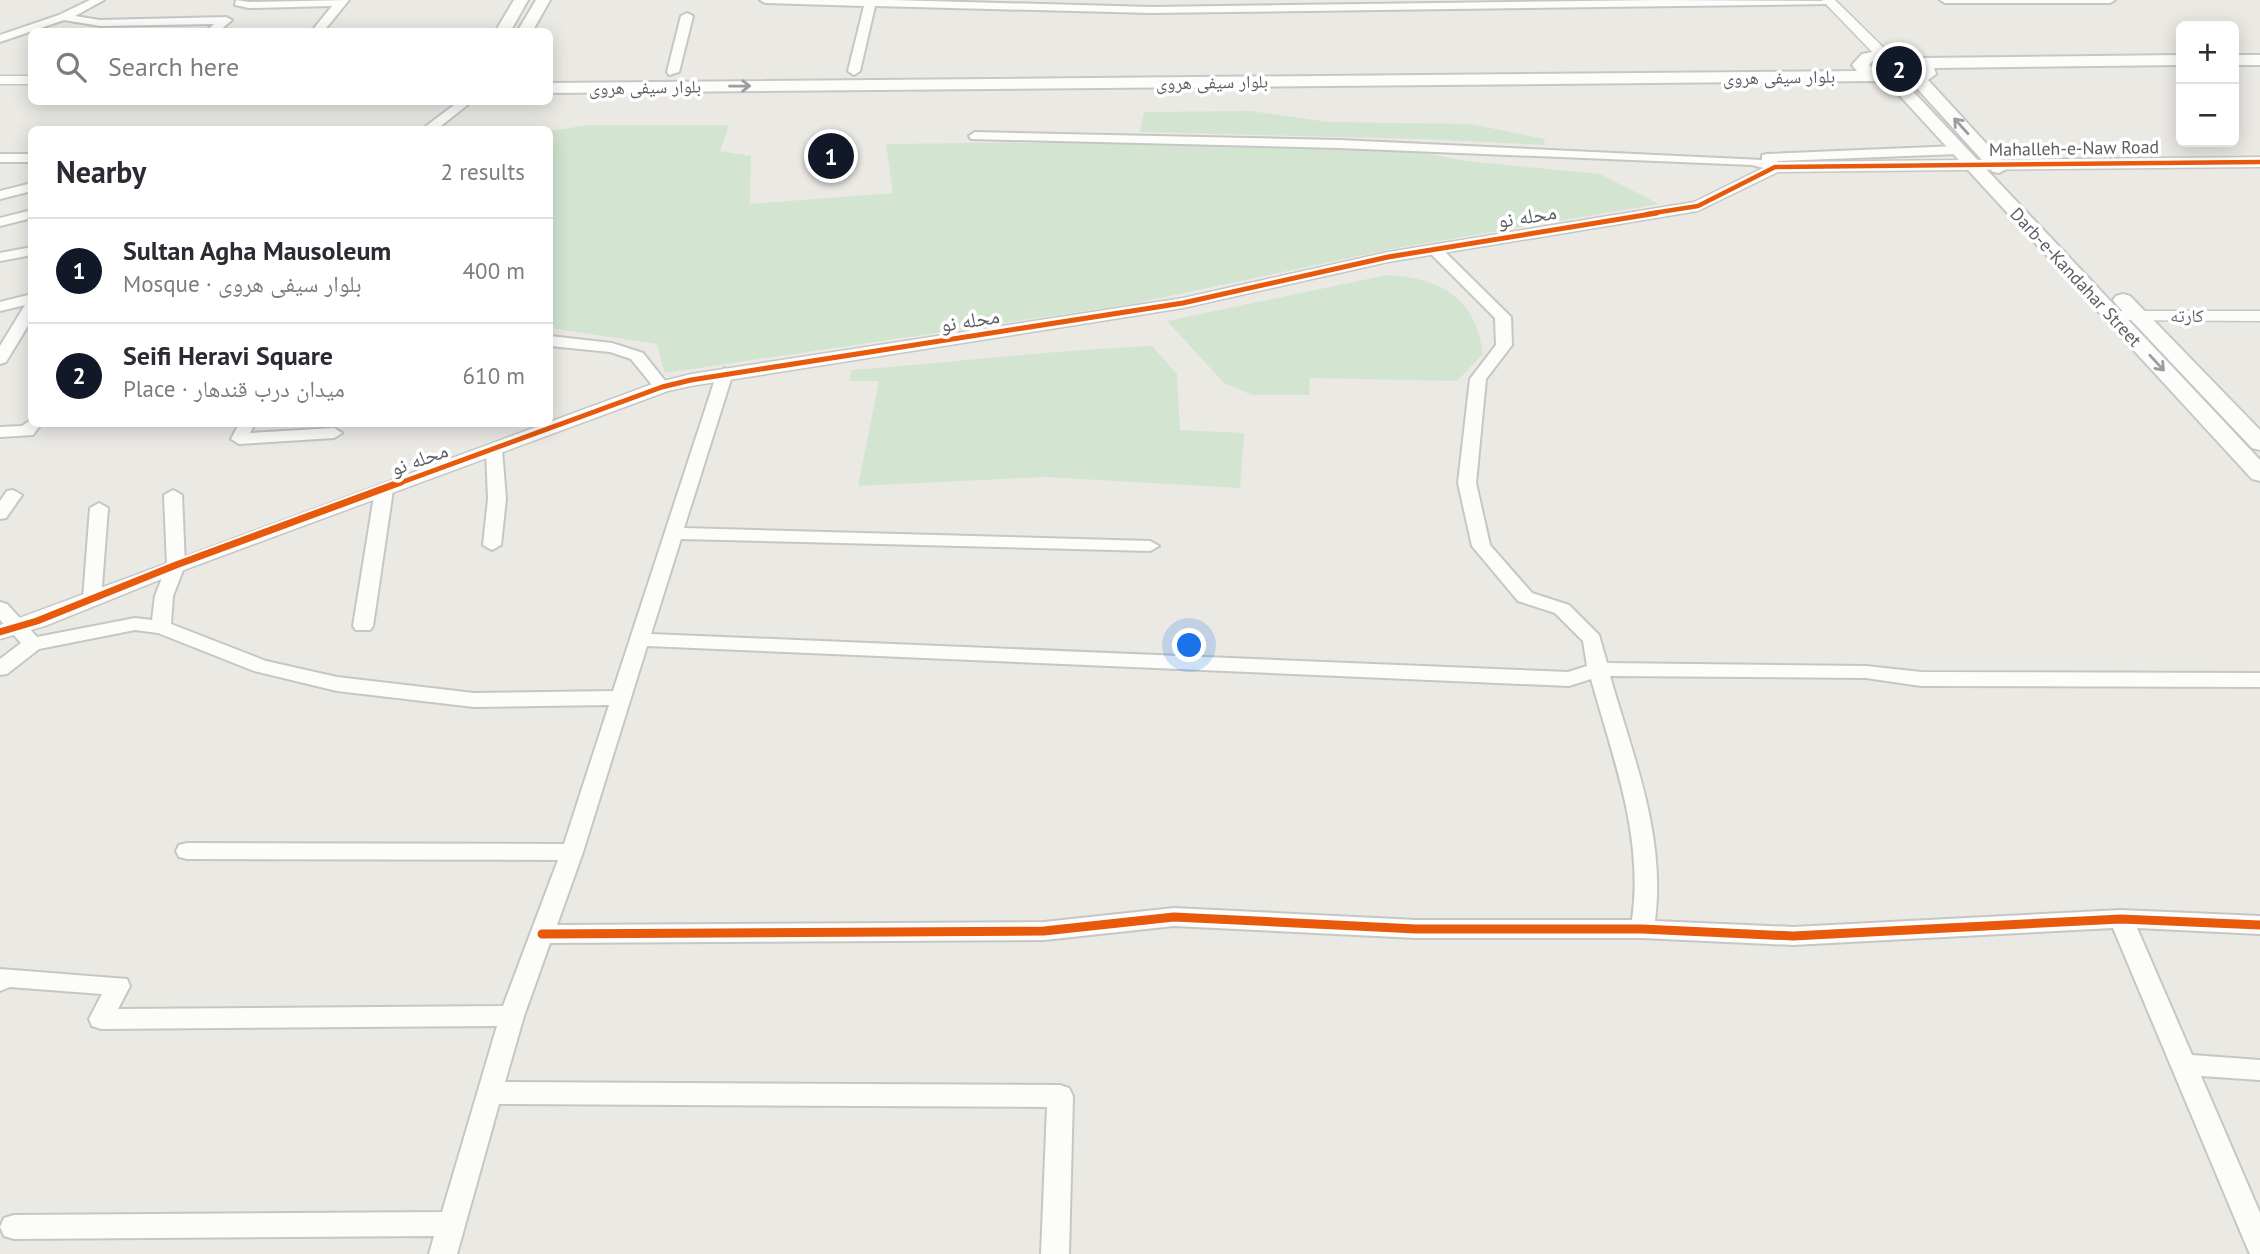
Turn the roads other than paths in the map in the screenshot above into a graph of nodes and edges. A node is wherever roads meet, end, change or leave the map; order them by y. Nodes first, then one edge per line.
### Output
1 (99, 0) edge
2 (242, 0) edge
3 (521, 0) edge
4 (543, 0) edge
5 (765, 0) edge
6 (1945, 0) edge
7 (2083, 0) edge
8 (2110, 0) edge
9 (343, 1) edge
10 (852, 1) edge
11 (1723, 1) edge
12 (1829, 1) edge
13 (287, 3) edge
14 (870, 4) junction
15 (1149, 5) edge
16 (687, 16) dead end
17 (62, 17) junction
18 (31, 28) edge
19 (215, 28) edge
20 (319, 28) edge
21 (504, 28) edge
22 (526, 28) edge
23 (28, 29) edge
24 (0, 39) edge
25 (1883, 55) junction
26 (2176, 60) edge
27 (2239, 60) edge
28 (2260, 60) edge
29 (1860, 65) junction
30 (2176, 68) edge
31 (2239, 68) edge
32 (2260, 68) edge
33 (854, 71) junction
34 (1922, 71) junction
35 (673, 72) junction
36 (553, 73) edge
37 (1441, 74) junction
38 (943, 78) junction
39 (1884, 78) junction
40 (0, 80) edge
41 (28, 80) edge
42 (553, 88) edge
43 (0, 91) edge
44 (28, 91) edge
45 (461, 105) edge
46 (433, 126) edge
47 (975, 136) dead end
48 (1957, 150) junction
49 (0, 158) edge
50 (28, 158) edge
51 (2260, 162) edge
52 (1996, 164) junction
53 (1971, 165) junction
54 (1775, 167) junction
55 (28, 188) edge
56 (0, 195) edge
57 (28, 215) edge
58 (0, 222) edge
59 (1434, 249) junction
60 (28, 252) edge
61 (0, 257) edge
62 (28, 299) edge
63 (0, 307) edge
64 (28, 311) edge
65 (2113, 316) junction
66 (2138, 316) junction
67 (2260, 316) edge
68 (553, 341) edge
69 (0, 359) edge
70 (725, 373) junction
71 (662, 387) junction
72 (30, 427) edge
73 (245, 427) edge
74 (0, 432) edge
75 (334, 433) dead end
76 (2260, 443) edge
77 (494, 450) junction
78 (2260, 474) edge
79 (384, 490) junction
80 (13, 495) dead end
81 (173, 495) dead end
82 (99, 508) dead end
83 (0, 514) edge
84 (675, 533) junction
85 (492, 545) dead end
86 (1150, 546) dead end
87 (176, 565) junction
88 (92, 599) junction
89 (0, 608) edge
90 (363, 626) dead end
91 (161, 627) junction
92 (9, 629) edge
93 (641, 640) junction
94 (33, 643) junction
95 (0, 668) edge
96 (1598, 669) junction
97 (2260, 680) edge
98 (620, 698) junction
99 (187, 851) dead end
100 (572, 852) junction
101 (2121, 919) junction
102 (2260, 925) edge
103 (1642, 929) junction
104 (542, 933) junction
105 (0, 982) edge
106 (512, 1016) junction
107 (2183, 1065) junction
108 (2260, 1070) edge
109 (490, 1093) junction
110 (452, 1224) junction
111 (13, 1227) dead end
112 (2260, 1245) edge
113 (443, 1254) edge
114 (1055, 1254) edge

1 - 17 street
2 - 13 street
3 - 21 main road
4 - 22 main road
5 - 10 street
6 - 7 street
7 - 8 street
9 - 13 street
9 - 20 street
10 - 14 street
11 - 12 street
11 - 15 street
12 - 25 street
14 - 15 street
14 - 33 street
16 - 35 street
17 - 18 street
17 - 19 street
23 - 24 street
25 - 29 main road
25 - 34 main road
26 - 34 main road
27 - 28 main road
29 - 37 main road, بلوار سیفی هروی
29 - 39 main road, Darb-e-Kandahar Street
30 - 34 main road
31 - 32 main road
33 - 35 main road, بلوار سیفی هروی
33 - 38 main road, بلوار سیفی هروی
34 - 39 main road, بلوار سیفی هروی
52 -> 34 main road, Darb-e-Kandahar Street
35 - 36 main road, بلوار سیفی هروی
37 - 38 main road, بلوار سیفی هروی
37 - 39 main road, بلوار سیفی هروی
42 -> 38 main road, بلوار سیفی هروی
39 - 48 main road, Darb-e-Kandahar Street
40 - 41 street
43 - 44 street
45 - 46 street
47 - 54 street
48 - 53 main road, Darb-e-Kandahar Street
48 - 54 street
49 - 50 street
51 - 52 street, Mahalleh-e-Naw Road
52 - 53 street, Mahalleh-e-Naw Road
52 - 66 main road, Darb-e-Kandahar Street
53 - 54 street, محله نو
53 - 65 main road, Darb-e-Kandahar Street
54 - 59 street, محله نو
55 - 56 street
57 - 58 street
59 - 70 street, محله نو
59 - 96 street
60 - 61 street
62 - 63 street
64 - 69 street
65 - 66 street, کارته
65 -> 78 main road, Darb-e-Kandahar Street
66 - 67 street, کارته
66 - 76 main road, Darb-e-Kandahar Street
68 - 71 street
70 - 71 street, محله نو
70 - 84 street
71 - 77 street, محله نو
72 - 74 street
73 - 75 street
77 - 79 street, محله نو
77 - 85 street
79 - 87 street, محله نو
79 - 90 street
80 - 83 street
81 - 87 street
82 - 88 street
84 - 86 street
84 - 93 street
87 - 88 street, محله نو
87 - 91 street
88 - 92 street, محله نو
89 - 92 street
91 - 94 street
91 - 98 street
92 - 94 street
93 - 96 street
93 - 98 street
94 - 95 street
96 - 97 street
96 - 103 street
98 - 100 street
99 - 100 street
100 - 104 street
101 - 102 street
101 - 103 street
101 - 107 street
103 - 104 street
104 - 106 street
105 - 106 street
106 - 109 street
107 - 108 street
107 - 112 street
109 - 110 street
109 - 114 street
110 - 111 street
110 - 113 street

